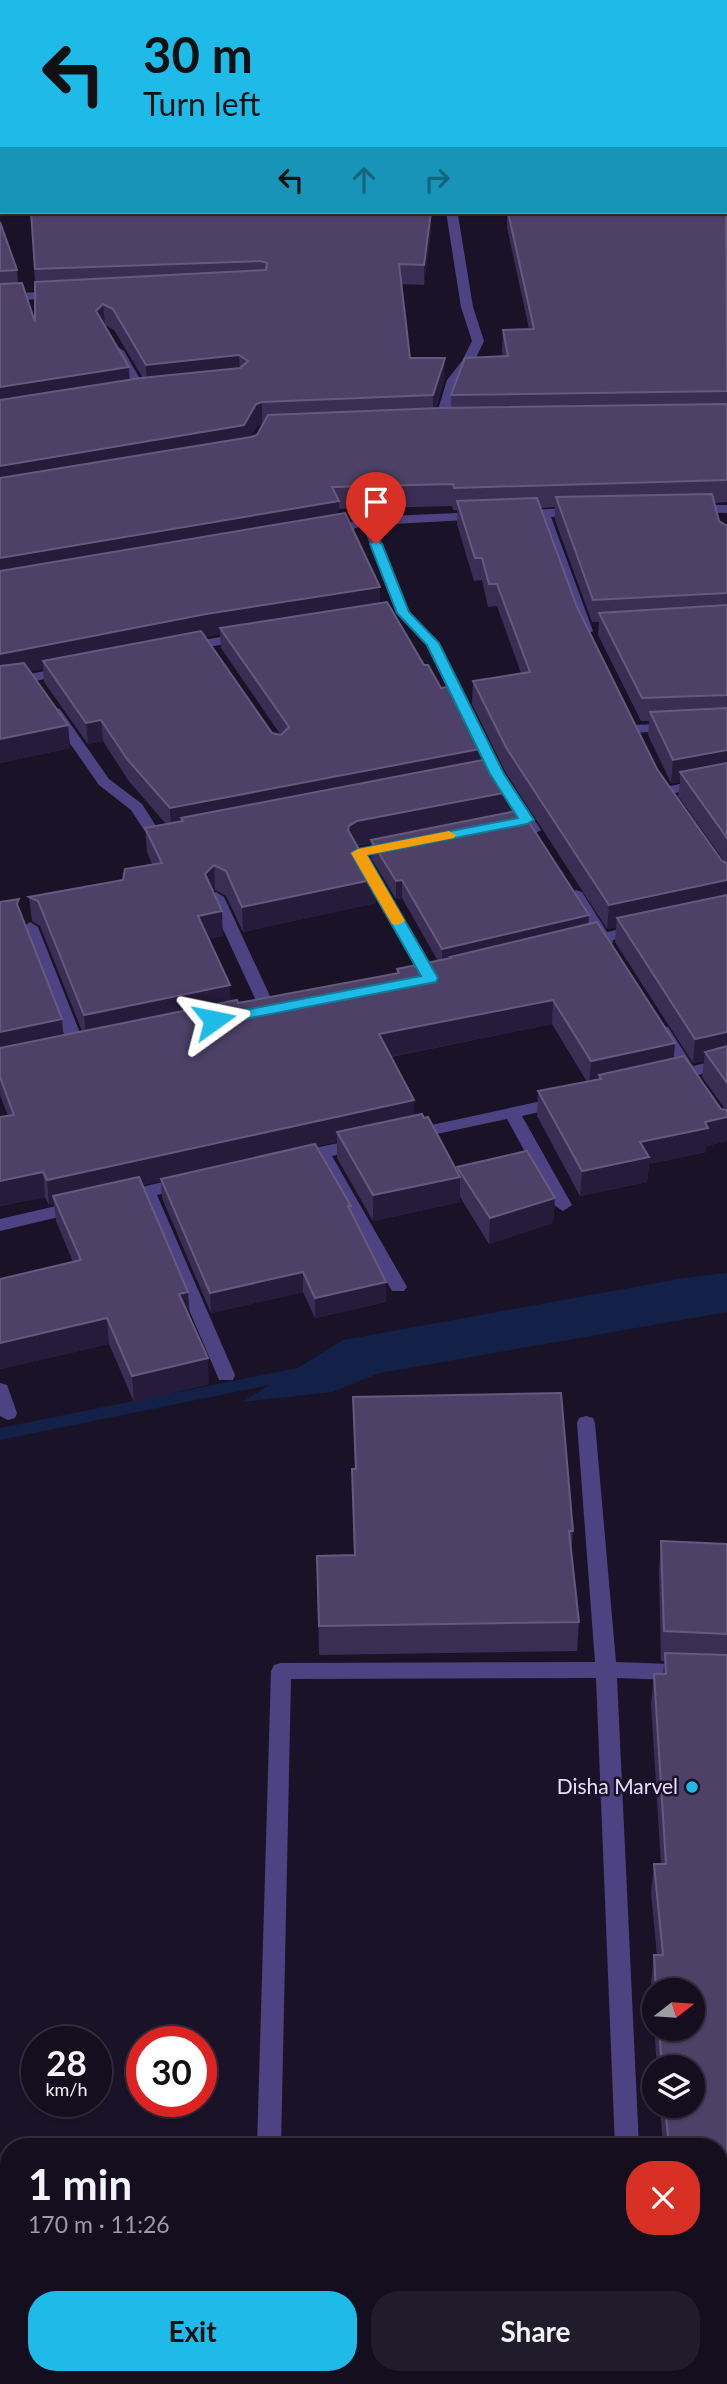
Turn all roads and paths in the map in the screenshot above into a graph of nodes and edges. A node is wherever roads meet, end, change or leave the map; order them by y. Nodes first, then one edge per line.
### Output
1 (452, 214) edge
2 (70, 295) edge
3 (0, 298) edge
4 (112, 342) edge
5 (142, 394) edge
6 (440, 423) edge
7 (677, 510) edge
8 (596, 512) edge
9 (542, 513) junction
10 (722, 513) edge
11 (367, 521) junction
12 (309, 536) edge
13 (591, 633) edge
14 (260, 635) edge
15 (167, 651) edge
16 (86, 667) edge
17 (0, 684) edge
18 (39, 688) junction
19 (688, 726) edge
20 (635, 730) edge
21 (727, 779) edge
22 (666, 790) edge
23 (184, 834) edge
24 (410, 843) edge
25 (542, 844) edge
26 (565, 878) edge
27 (216, 897) edge
28 (30, 927) dead end
29 (653, 927) edge
30 (603, 937) junction
31 (563, 946) edge
32 (617, 960) edge
33 (430, 978) edge
34 (268, 1009) edge
35 (653, 1016) edge
36 (106, 1043) edge
37 (727, 1063) edge
38 (688, 1073) junction
39 (661, 1079) edge
40 (704, 1095) edge
41 (580, 1097) edge
42 (512, 1113) junction
43 (322, 1153) junction
44 (282, 1161) edge
45 (201, 1179) edge
46 (147, 1191) junction
47 (563, 1205) dead end
48 (0, 1225) edge
49 (398, 1287) dead end
50 (226, 1375) dead end
51 (0, 1390) edge
52 (8, 1413) dead end
53 (586, 1423) dead end
54 (607, 1670) junction
55 (727, 1674) edge
56 (269, 2138) edge
57 (627, 2138) edge

1 - 6 street
2 - 3 street
4 - 5 street
7 - 10 street
8 - 9 street
9 - 11 street
9 - 13 street
11 - 12 street
11 - 25 street
14 - 15 street
16 - 18 street
17 - 18 street
18 - 23 street
19 - 20 street
21 - 22 street
24 - 33 street
26 - 30 street
27 - 34 street
28 - 36 street
29 - 30 street
30 - 31 street
30 - 32 street
35 - 38 street
37 - 38 street
38 - 39 street
38 - 40 street
41 - 42 street
42 - 43 street
42 - 47 street
43 - 44 street
43 - 49 street
45 - 46 street
46 - 48 street
46 - 50 street
51 - 52 street
53 - 54 street
54 - 55 street
54 - 56 street
54 - 57 street

